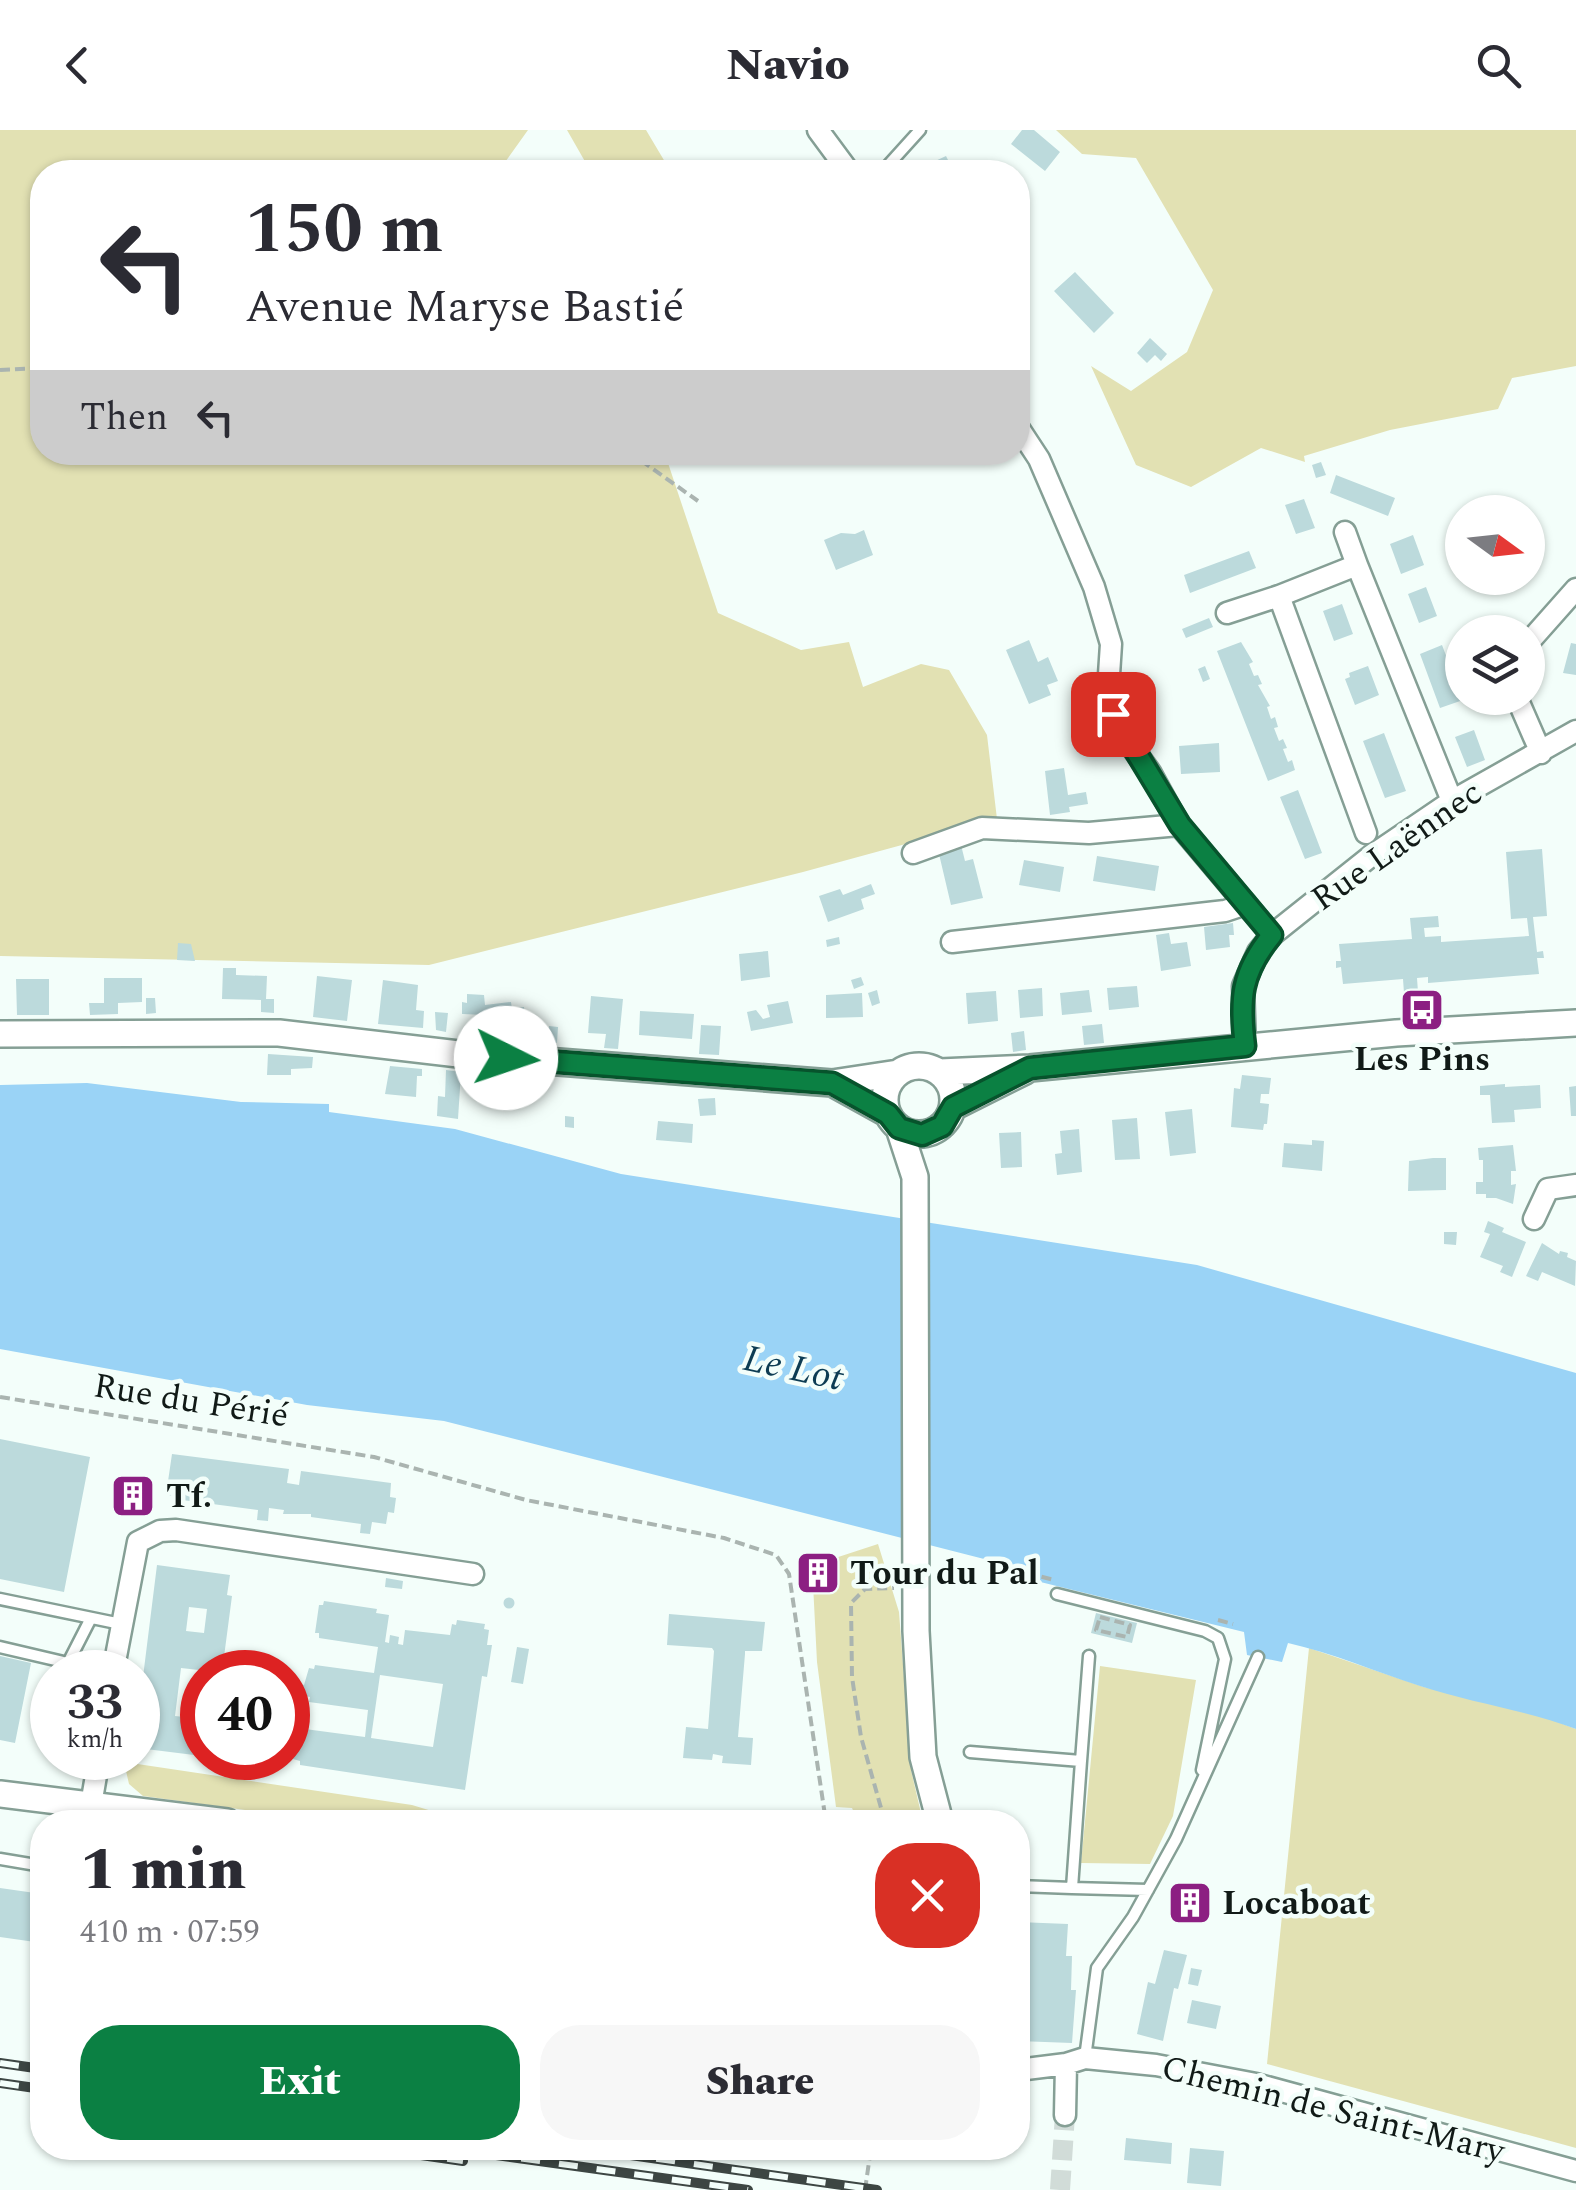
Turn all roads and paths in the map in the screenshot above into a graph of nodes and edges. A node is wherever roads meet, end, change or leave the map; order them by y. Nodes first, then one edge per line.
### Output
1 (818, 130) edge
2 (920, 130) edge
3 (841, 160) edge
4 (893, 160) edge
5 (30, 369) edge
6 (0, 370) edge
7 (1030, 445) edge
8 (648, 465) edge
9 (698, 502) dead end
10 (1345, 532) dead end
11 (1356, 565) junction
12 (1576, 589) edge
13 (1278, 596) junction
14 (1227, 613) dead end
15 (1545, 624) edge
16 (1525, 715) edge
17 (1576, 731) edge
18 (1541, 753) junction
19 (1452, 802) junction
20 (1180, 825) junction
21 (1366, 833) dead end
22 (913, 854) dead end
23 (1246, 904) junction
24 (1272, 935) junction
25 (952, 942) dead end
26 (1576, 1024) edge
27 (0, 1034) edge
28 (1245, 1046) junction
29 (1030, 1068) junction
30 (940, 1072) junction
31 (898, 1073) junction
32 (832, 1083) junction
33 (953, 1107) junction
34 (893, 1121) junction
35 (920, 1154) junction
36 (1576, 1185) edge
37 (1534, 1219) dead end
38 (0, 1396) edge
39 (473, 1574) dead end
40 (1056, 1594) dead end
41 (907, 1597) junction
42 (0, 1599) edge
43 (91, 1618) junction
44 (121, 1624) junction
45 (1112, 1634) joint
46 (0, 1646) edge
47 (117, 1650) edge
48 (1089, 1656) dead end
49 (1258, 1657) dead end
50 (970, 1752) dead end
51 (1081, 1761) junction
52 (95, 1780) edge
53 (1197, 1793) junction
54 (0, 1794) edge
55 (91, 1805) junction
56 (131, 1810) edge
57 (824, 1810) edge
58 (882, 1810) edge
59 (937, 1810) edge
60 (0, 1859) edge
61 (30, 1864) edge
62 (1030, 1886) edge
63 (1072, 1888) junction
64 (1148, 1890) junction
65 (1076, 2061) junction
66 (1030, 2066) edge
67 (1065, 2115) tunnel mouth
68 (870, 2160) edge
69 (1576, 2170) edge
70 (864, 2190) edge

1 - 3 street
2 - 4 lane
5 - 6 path
7 - 20 street
8 - 9 path
10 - 11 street
11 - 13 street
11 - 19 street
12 - 15 street
13 - 14 street
13 - 21 street
16 - 18 street
17 - 18 street, Rue Laënnec
18 - 19 street, Rue Laënnec
19 - 24 street, Rue Laënnec
20 - 22 street
20 - 23 street
23 - 24 street
23 - 25 street
24 - 28 street, Rue Laënnec
26 - 28 street
27 - 32 street
28 - 29 street
29 - 30 street
29 - 33 street
30 - 31 street
30 - 33 street
31 - 32 street
31 - 34 street
32 - 34 street
33 - 35 street
34 - 35 street
35 - 41 street
36 - 37 street
38 - 57 path, Rue du Périé
39 - 44 street
40 - 53 lane
41 - 58 path
41 - 59 street
42 - 43 lane
43 - 44 lane
43 - 46 lane
44 - 47 street
45 - 45 path
48 - 51 lane
49 - 53 lane
50 - 51 lane
51 - 63 lane
52 - 55 street
53 - 64 lane
54 - 55 street
55 - 56 street
60 - 61 lane
62 - 63 lane
63 - 64 lane
64 - 65 lane
65 - 66 street, Chemin de Saint-Mary
65 - 67 street
65 - 69 street, Chemin de Saint-Mary
68 - 70 path

